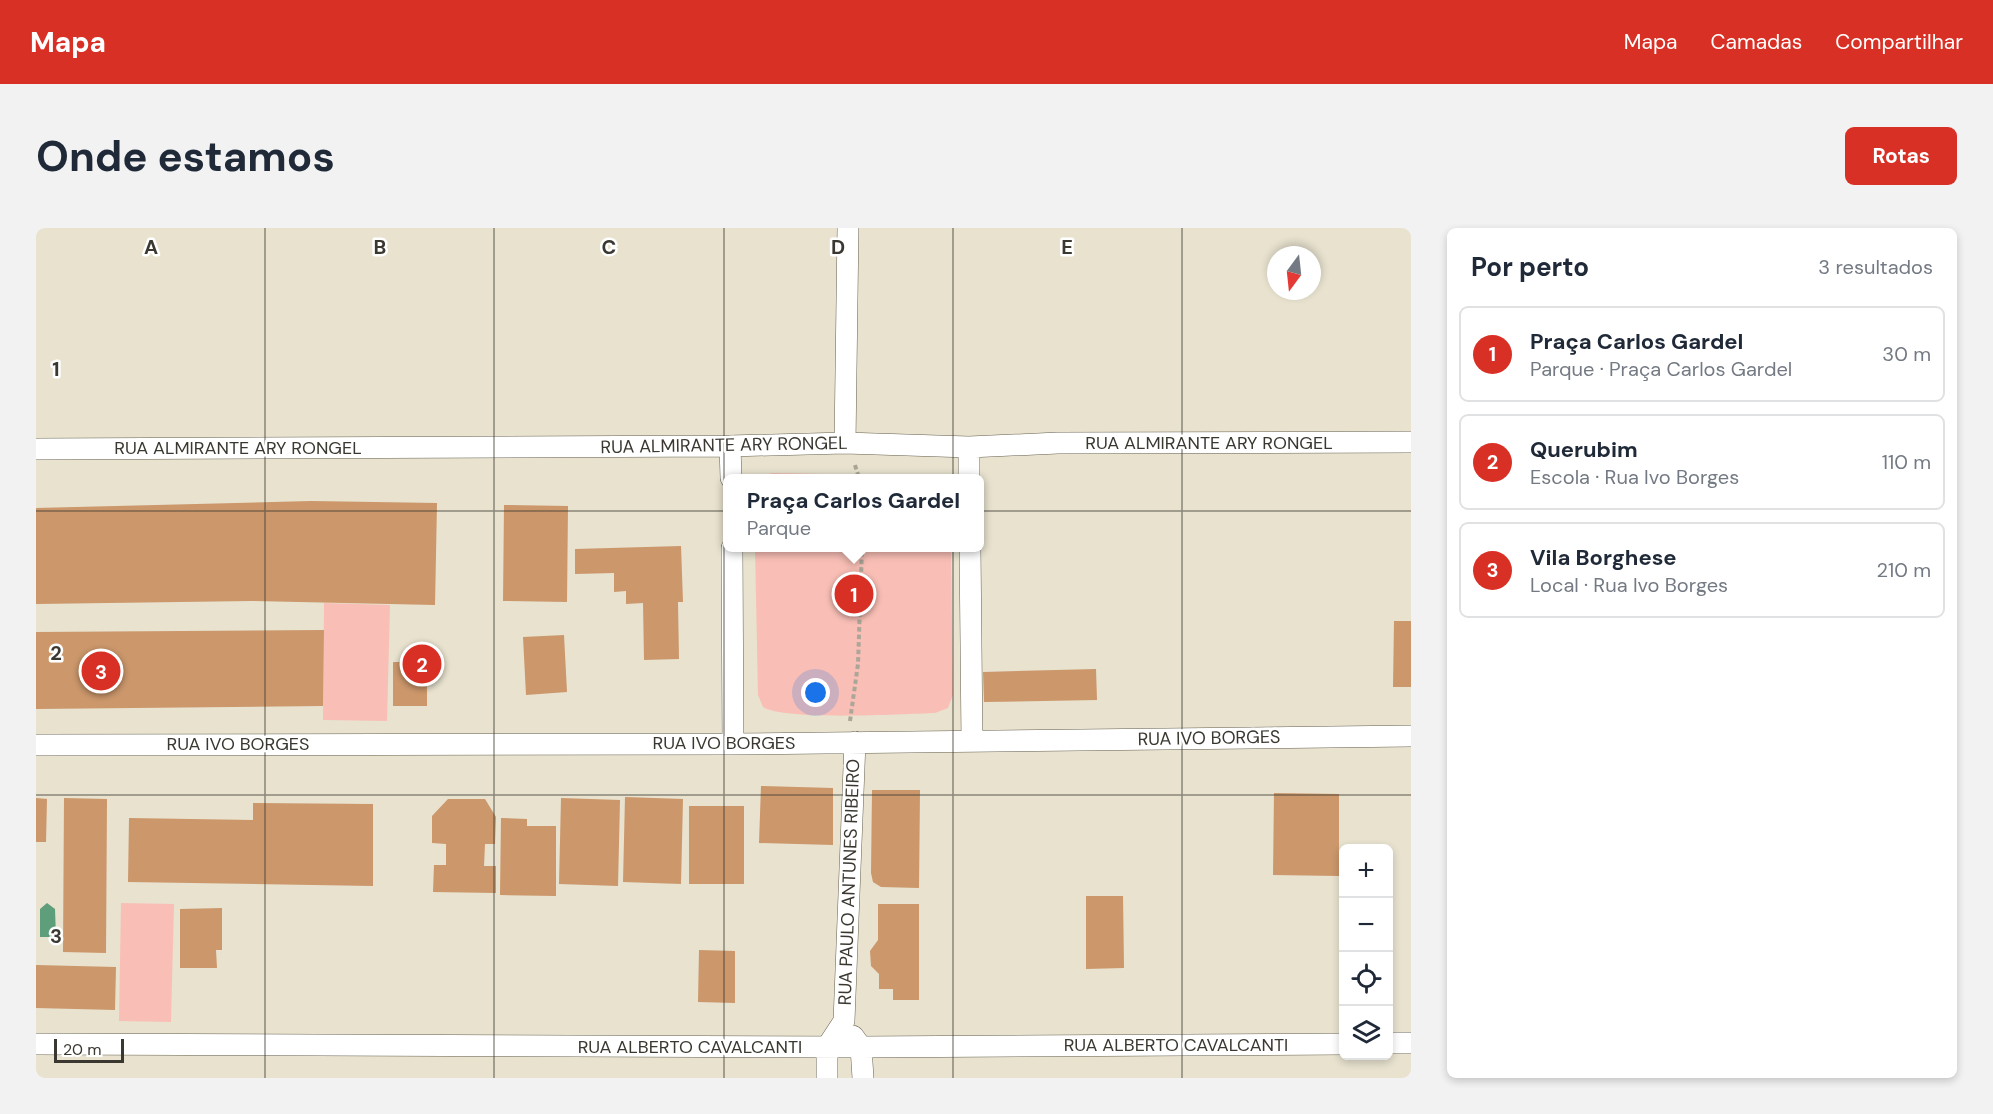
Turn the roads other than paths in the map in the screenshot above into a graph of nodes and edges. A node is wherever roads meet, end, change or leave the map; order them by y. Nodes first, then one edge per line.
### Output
1 (848, 228) edge
2 (845, 442) junction
3 (1411, 442) edge
4 (730, 446) junction
5 (969, 447) junction
6 (36, 449) edge
7 (731, 474) edge
8 (969, 474) edge
9 (732, 552) edge
10 (970, 552) edge
11 (1411, 736) edge
12 (972, 741) junction
13 (855, 742) junction
14 (733, 744) junction
15 (36, 745) edge
16 (844, 1022) junction
17 (1393, 1043) edge
18 (1411, 1043) edge
19 (36, 1044) edge
20 (1339, 1044) edge
21 (827, 1047) junction
22 (861, 1047) junction
23 (827, 1078) edge
24 (863, 1078) edge

1 - 2 street
2 - 4 street, RUA ALMIRANTE ARY RONGEL
2 - 5 street, RUA ALMIRANTE ARY RONGEL
3 - 5 street, RUA ALMIRANTE ARY RONGEL
4 - 6 street, RUA ALMIRANTE ARY RONGEL
4 - 7 street
5 - 8 street
9 - 14 street
10 - 12 street
11 - 12 street, RUA IVO BORGES
12 - 13 street, RUA IVO BORGES
13 - 14 street, RUA IVO BORGES
13 - 16 street, RUA PAULO ANTUNES RIBEIRO
14 - 15 street, RUA IVO BORGES
16 - 21 street, RUA PAULO ANTUNES RIBEIRO
16 - 22 street, RUA PAULO ANTUNES RIBEIRO
17 - 18 street
19 - 21 street, RUA ALBERTO CAVALCANTI
20 - 22 street, RUA ALBERTO CAVALCANTI
21 - 22 street, RUA ALBERTO CAVALCANTI
21 - 23 street
22 - 24 street

